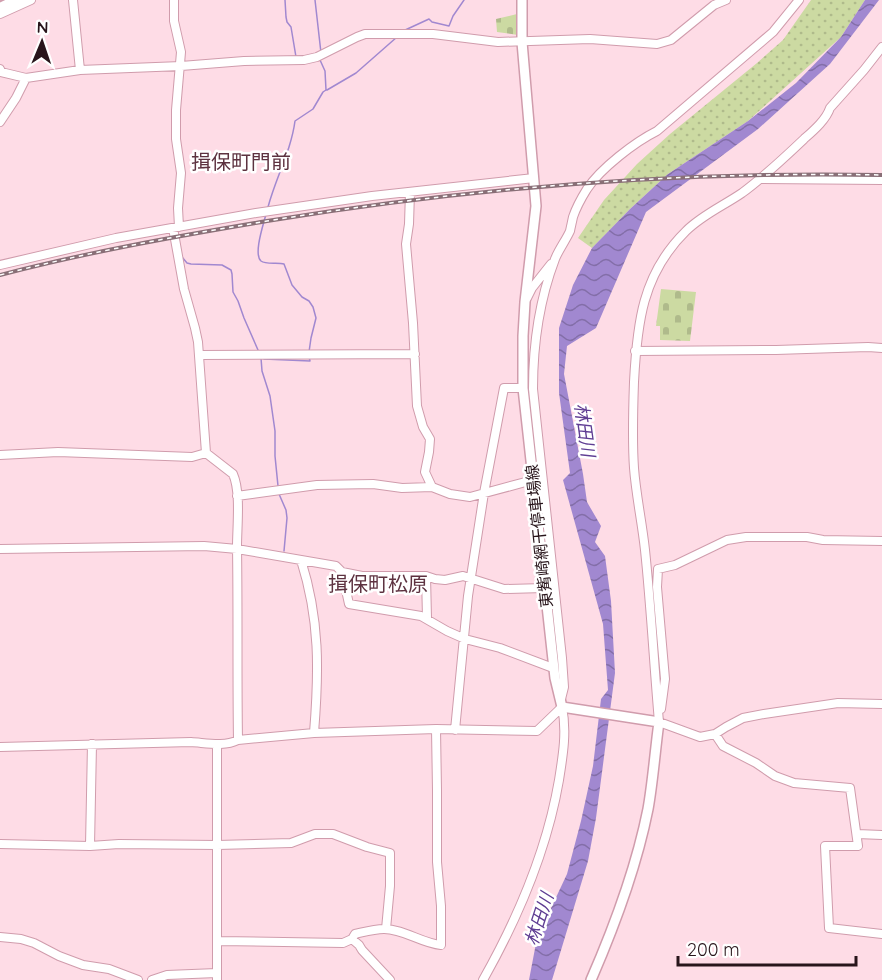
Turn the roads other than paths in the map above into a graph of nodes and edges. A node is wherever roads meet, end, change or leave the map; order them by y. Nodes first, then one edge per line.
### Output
1 (31, 0) edge
2 (71, 0) edge
3 (174, 0) edge
4 (522, 0) edge
5 (726, 0) edge
6 (799, 0) edge
7 (17, 2) edge
8 (711, 4) edge
9 (0, 8) edge
10 (0, 14) edge
11 (522, 42) junction
12 (882, 47) edge
13 (181, 66) junction
14 (0, 69) edge
15 (80, 70) junction
16 (26, 78) junction
17 (0, 122) edge
18 (534, 178) junction
19 (760, 179) junction
20 (882, 180) edge
21 (410, 192) junction
22 (176, 227) junction
23 (556, 258) junction
24 (0, 265) edge
25 (525, 302) junction
26 (882, 348) edge
27 (635, 351) junction
28 (415, 354) junction
29 (199, 355) junction
30 (523, 388) junction
31 (206, 453) junction
32 (0, 455) edge
33 (533, 480) junction
34 (432, 488) junction
35 (484, 493) junction
36 (237, 496) junction
37 (882, 541) edge
38 (0, 549) edge
39 (237, 549) junction
40 (301, 560) junction
41 (342, 572) junction
42 (426, 576) junction
43 (471, 578) junction
44 (544, 588) junction
45 (427, 618) junction
46 (465, 639) junction
47 (553, 668) junction
48 (561, 704) junction
49 (882, 704) edge
50 (659, 722) junction
51 (436, 729) junction
52 (456, 730) junction
53 (314, 733) junction
54 (715, 734) junction
55 (238, 740) junction
56 (92, 744) junction
57 (217, 744) junction
58 (0, 747) edge
59 (857, 834) junction
60 (882, 835) edge
61 (0, 844) edge
62 (217, 845) junction
63 (90, 846) junction
64 (386, 929) junction
65 (882, 934) edge
66 (0, 937) edge
67 (352, 939) junction
68 (217, 941) junction
69 (217, 977) edge
70 (138, 980) edge
71 (152, 980) edge
72 (390, 980) edge
73 (483, 980) edge
74 (591, 980) edge

1 - 7 street
2 - 15 street
3 - 13 street
4 - 11 main road, 東觜崎網干停車場線
5 - 8 street
6 - 23 street
7 - 9 highway
7 - 10 street
8 - 11 street
11 - 13 street
11 - 18 main road, 東觜崎網干停車場線
12 - 19 street
13 - 15 street
13 - 22 street
14 - 16 street
15 - 16 street
16 - 17 street
18 - 21 street
18 - 25 main road, 東觜崎網干停車場線
19 - 20 street
19 - 27 street
21 - 22 street
21 - 28 street
22 - 24 street
22 - 29 street
23 - 25 street
23 - 48 street
25 - 30 main road, 東觜崎網干停車場線
26 - 27 street
27 - 50 street
28 - 29 street
28 - 34 street
29 - 31 street
30 - 33 main road, 東觜崎網干停車場線
30 - 35 street
31 - 32 street
31 - 36 street
33 - 35 street
33 - 44 main road, 東觜崎網干停車場線
34 - 35 street
34 - 36 street
35 - 43 street
36 - 39 street
37 - 50 street
38 - 39 street
39 - 40 street
39 - 55 street
40 - 41 street
40 - 53 street
41 - 42 street
41 - 45 street
42 - 43 street
42 - 45 street
43 - 44 street
43 - 46 street
44 - 47 main road, 東觜崎網干停車場線
45 - 46 street
46 - 47 street
46 - 52 street
47 - 48 main road, 東觜崎網干停車場線
48 - 50 main road
48 - 52 street
48 - 73 street
49 - 54 street
50 - 54 street
50 - 74 main road
51 - 52 street
51 - 53 street
51 - 64 street
53 - 55 street
54 - 59 street
55 - 57 street
56 - 57 street
56 - 58 street
56 - 63 street
57 - 62 street
59 - 60 street
59 - 65 street
61 - 63 street
62 - 63 street
62 - 64 street
62 - 68 street
64 - 67 street
66 - 70 street
67 - 68 street
67 - 72 street
68 - 69 street
69 - 71 street

